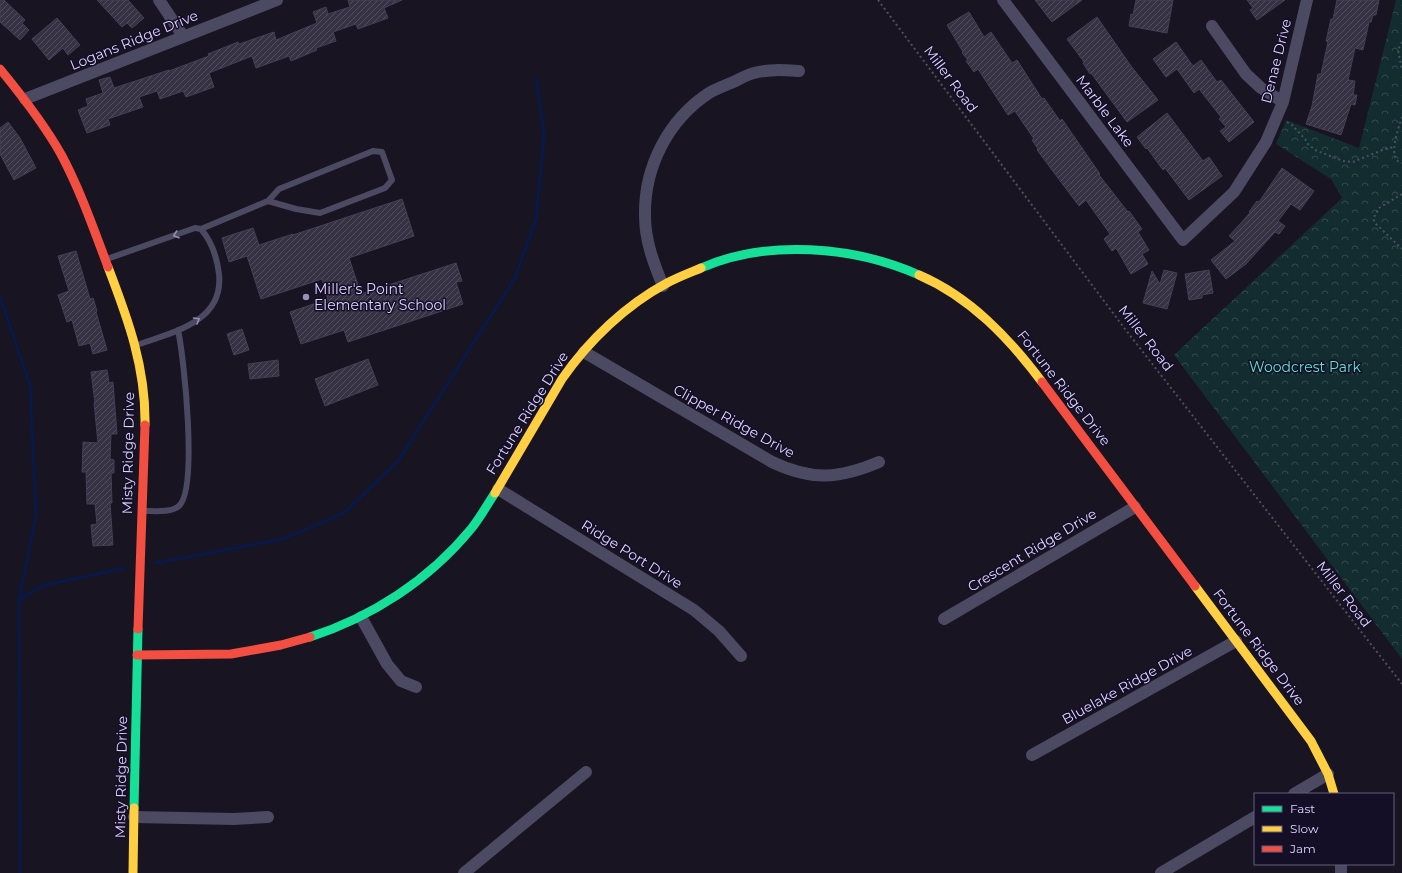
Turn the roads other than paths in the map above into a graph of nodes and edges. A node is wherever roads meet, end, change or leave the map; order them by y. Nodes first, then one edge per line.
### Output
1 (159, 0) edge
2 (277, 0) edge
3 (1003, 0) edge
4 (1307, 0) edge
5 (1212, 26) dead end
6 (183, 36) junction
7 (0, 69) edge
8 (799, 71) dead end
9 (26, 99) junction
10 (1283, 102) junction
11 (268, 201) junction
12 (201, 229) junction
13 (1183, 240) joint
14 (106, 260) junction
15 (663, 286) junction
16 (178, 330) junction
17 (136, 346) junction
18 (584, 352) junction
19 (879, 462) dead end
20 (498, 489) junction
21 (1135, 507) junction
22 (141, 511) junction
23 (360, 617) junction
24 (944, 619) dead end
25 (1236, 641) junction
26 (136, 655) junction
27 (741, 656) dead end
28 (416, 687) dead end
29 (1032, 755) dead end
30 (586, 772) dead end
31 (1328, 774) junction
32 (1296, 793) edge
33 (1334, 793) edge
34 (268, 817) dead end
35 (134, 818) junction
36 (1254, 818) edge
37 (133, 873) edge
38 (464, 873) edge
39 (1161, 873) edge

1 - 6 street
2 - 6 street, Logans Ridge Drive
3 - 13 street, Marble Lake
4 - 10 street, Denae Drive
5 - 10 street
6 - 9 street, Logans Ridge Drive
7 - 9 street, Misty Ridge Drive
8 - 15 street
9 - 14 street, Misty Ridge Drive
10 - 13 street, Denae Drive
11 - 11 lane
11 - 12 lane
12 -> 14 lane
16 -> 12 lane
14 - 17 street, Misty Ridge Drive
15 - 18 street, Fortune Ridge Drive
15 - 21 street, Fortune Ridge Drive
16 - 17 lane
16 - 22 lane
17 - 22 street, Misty Ridge Drive
18 - 19 street, Clipper Ridge Drive
18 - 20 street, Fortune Ridge Drive
20 - 23 street, Fortune Ridge Drive
20 - 27 street, Ridge Port Drive
21 - 24 street, Crescent Ridge Drive
21 - 25 street, Fortune Ridge Drive
22 - 26 street, Misty Ridge Drive
23 - 26 street, Fortune Ridge Drive
23 - 28 street
25 - 29 street, Bluelake Ridge Drive
25 - 31 street, Fortune Ridge Drive
26 - 35 street, Misty Ridge Drive
30 - 38 street
31 - 32 street
31 - 33 street, Fortune Ridge Drive
34 - 35 street
35 - 37 street, Misty Ridge Drive
36 - 39 street

